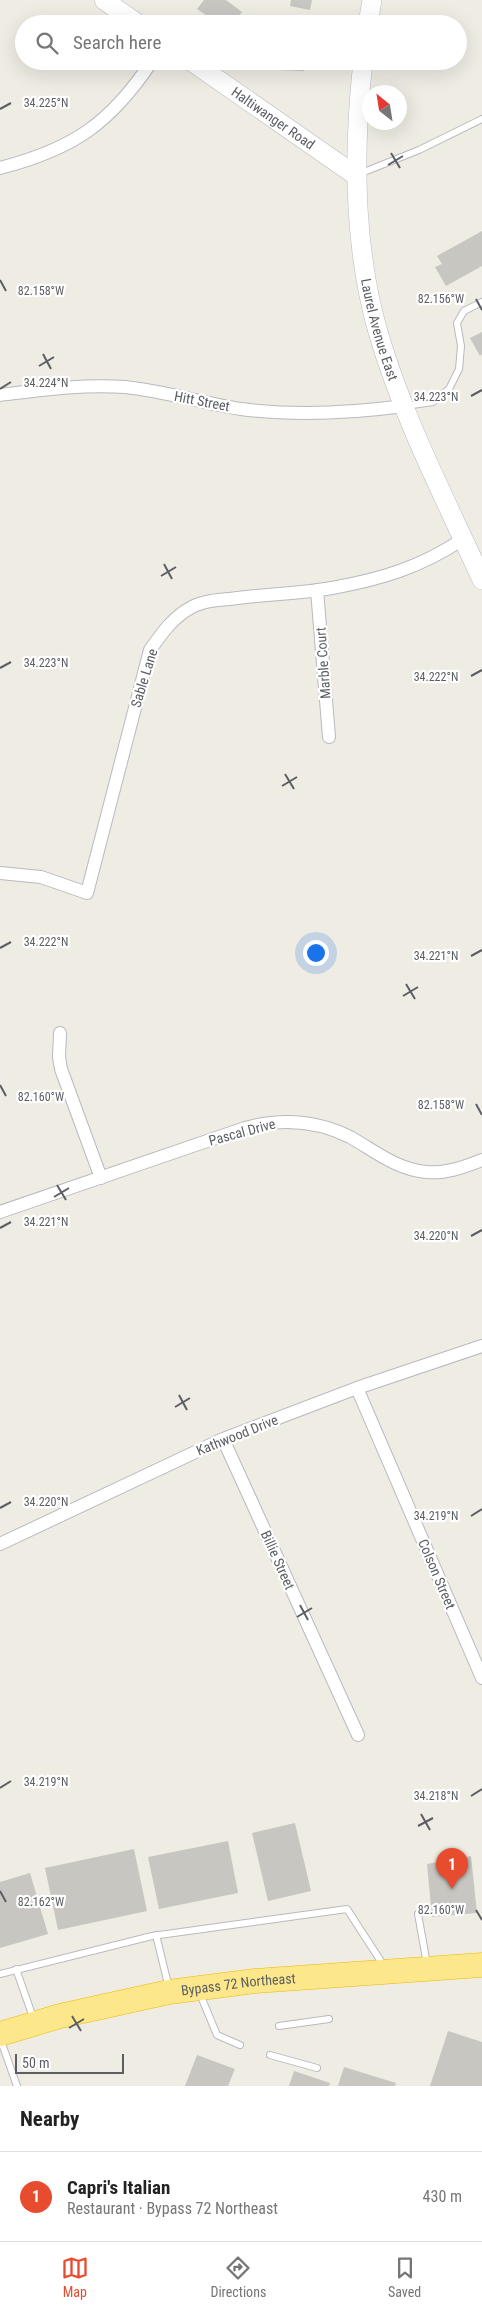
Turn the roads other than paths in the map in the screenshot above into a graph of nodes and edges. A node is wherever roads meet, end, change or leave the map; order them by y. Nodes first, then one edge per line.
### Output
1 (104, 0) edge
2 (372, 0) edge
3 (125, 15) edge
4 (370, 15) edge
5 (146, 70) edge
6 (204, 70) edge
7 (362, 70) edge
8 (482, 119) edge
9 (0, 168) edge
10 (355, 175) junction
11 (482, 302) edge
12 (0, 395) edge
13 (404, 406) junction
14 (463, 539) junction
15 (482, 580) edge
16 (317, 590) junction
17 (329, 737) dead end
18 (0, 873) edge
19 (60, 1033) dead end
20 (482, 1160) edge
21 (101, 1178) junction
22 (0, 1212) edge
23 (482, 1346) edge
24 (357, 1388) junction
25 (224, 1439) junction
26 (0, 1544) edge
27 (482, 1678) edge
28 (358, 1736) dead end
29 (418, 1914) dead end
30 (156, 1935) junction
31 (482, 1965) edge
32 (16, 1969) junction
33 (428, 1969) junction
34 (388, 1972) junction
35 (0, 1974) edge
36 (198, 1988) junction
37 (170, 1992) junction
38 (329, 2019) dead end
39 (35, 2024) junction
40 (279, 2026) dead end
41 (0, 2034) edge
42 (0, 2038) edge
43 (240, 2045) dead end
44 (270, 2055) dead end
45 (316, 2068) dead end
46 (17, 2086) edge

1 - 3 street
2 - 4 street
5 - 9 street
6 - 10 street, Haltiwanger Road
7 - 10 street, Laurel Avenue East
8 - 10 lane
10 - 13 street, Laurel Avenue East
11 - 13 lane
12 - 13 street, Hitt Street
13 - 14 street, Laurel Avenue East
14 - 15 street, Laurel Avenue East
14 - 16 street, Sable Lane
16 - 17 street, Marble Court
16 - 18 street, Sable Lane
19 - 21 street
20 - 21 street, Pascal Drive
21 - 22 street, Pascal Drive
23 - 24 street, Kathwood Drive
24 - 25 street, Kathwood Drive
24 - 27 street, Colson Street
25 - 26 street, Kathwood Drive
25 - 28 street, Billie Street
29 - 33 lane
30 - 32 lane
30 - 34 lane
30 - 37 lane
31 - 33 highway, Bypass 72 Northeast
32 - 35 lane
32 - 39 lane
33 - 34 highway, Bypass 72 Northeast
34 - 36 highway, Bypass 72 Northeast
36 - 37 highway, Bypass 72 Northeast
36 - 43 lane
37 - 39 highway, Bypass 72 Northeast
38 - 40 lane
39 - 41 highway, Bypass 72 Northeast
42 - 46 lane
44 - 45 lane

